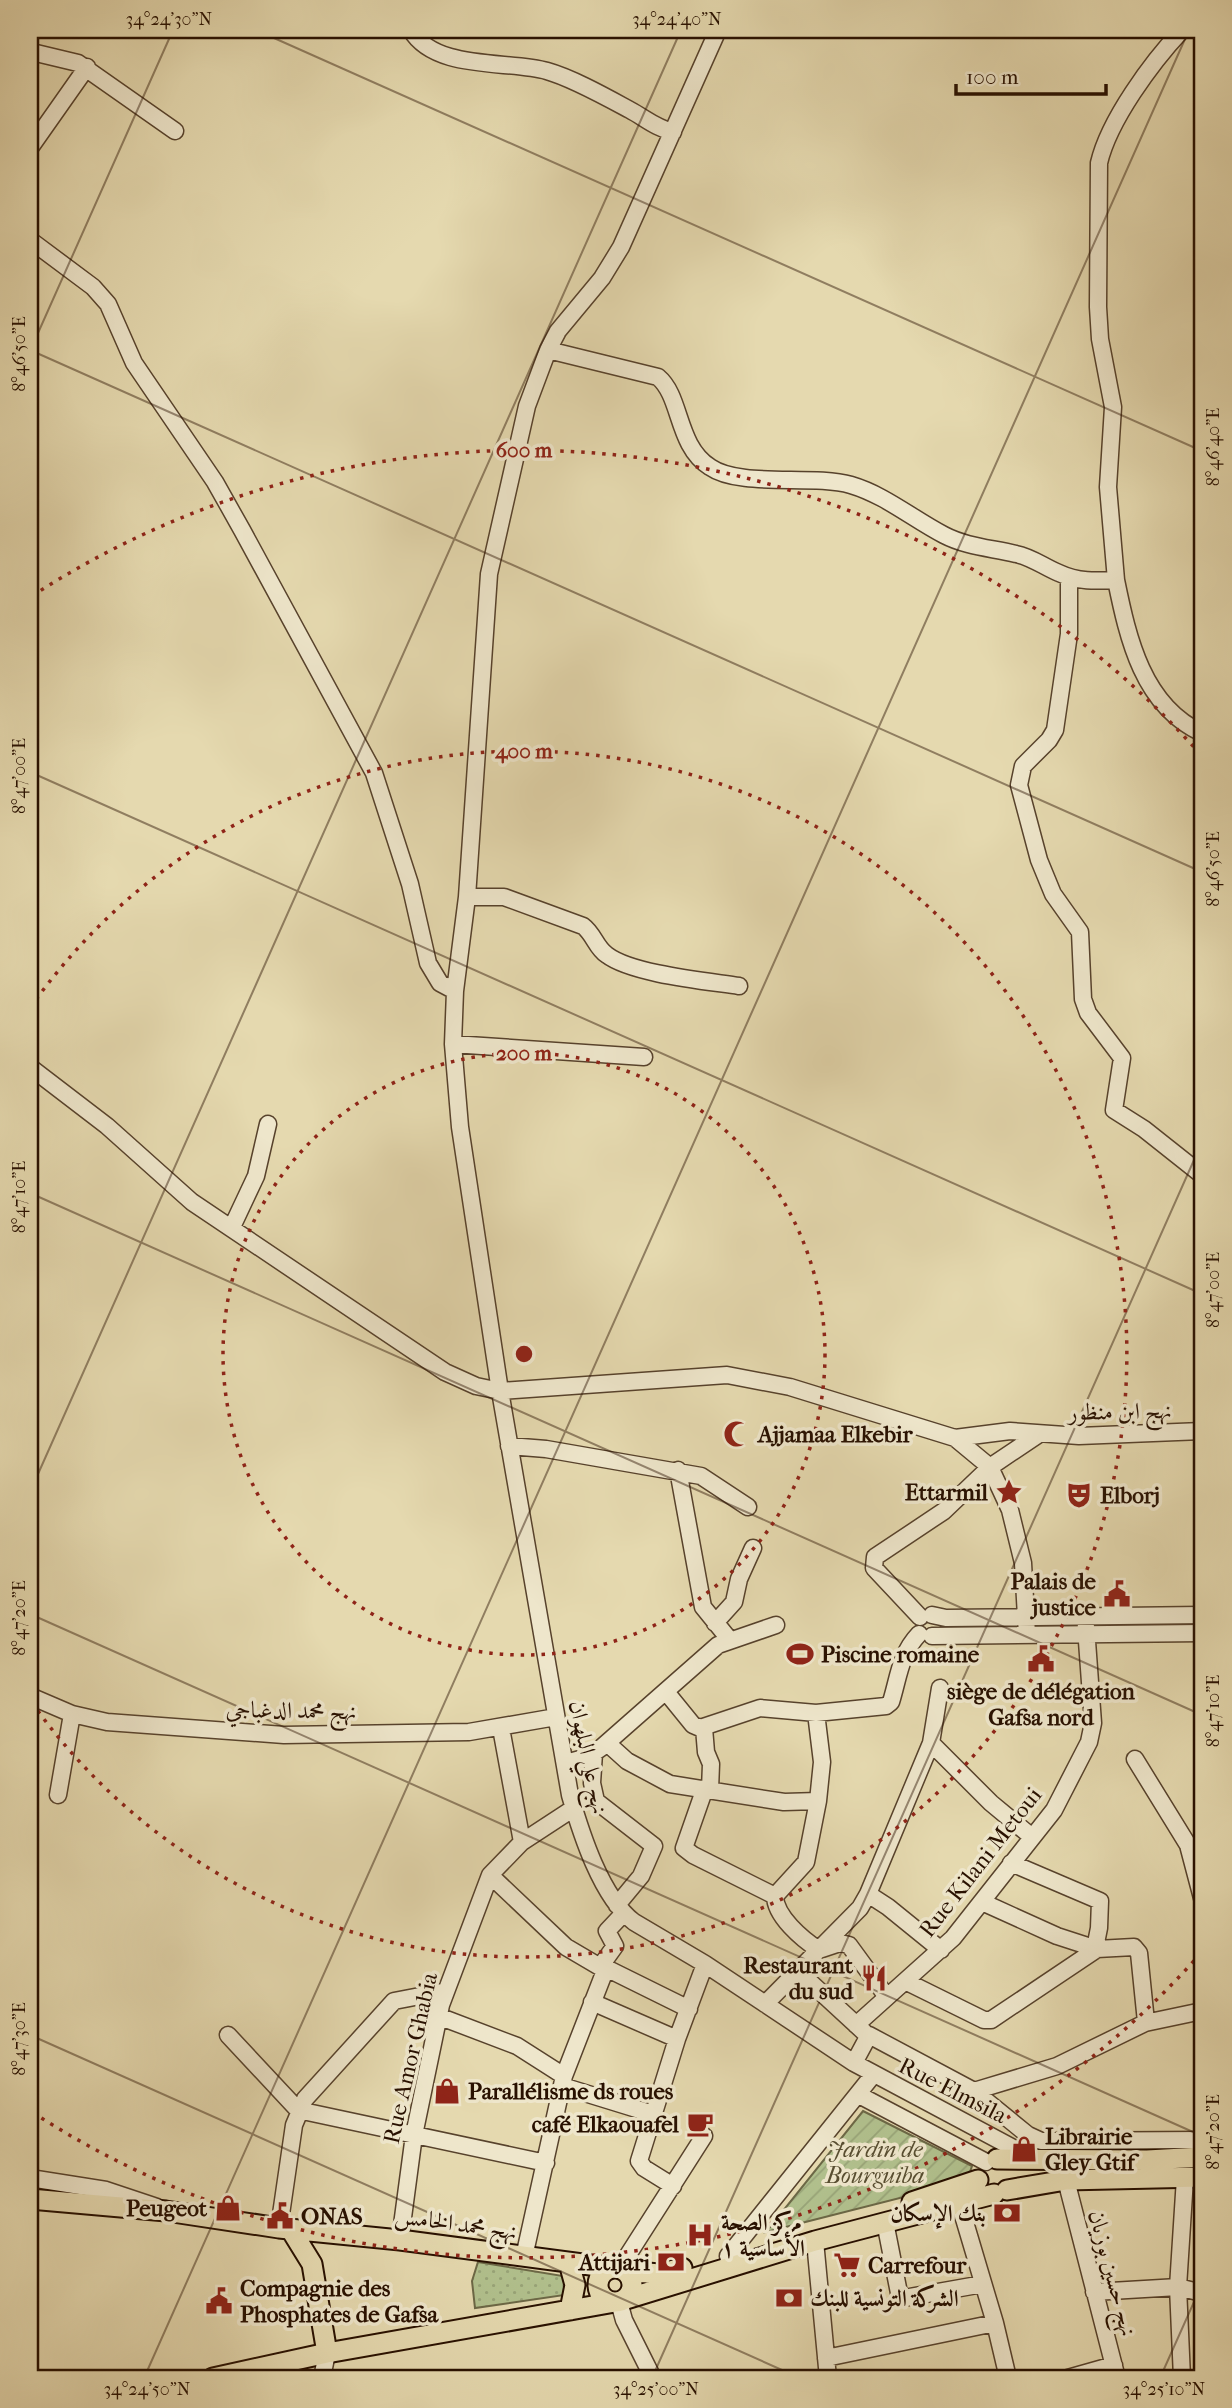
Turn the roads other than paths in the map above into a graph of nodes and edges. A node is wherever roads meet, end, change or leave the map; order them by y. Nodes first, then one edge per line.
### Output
1 (411, 30) edge
2 (718, 30) edge
3 (1182, 30) edge
4 (32, 52) dead end
5 (87, 67) junction
6 (175, 131) dead end
7 (673, 132) junction
8 (30, 148) edge
9 (30, 240) edge
10 (548, 350) junction
11 (1069, 577) junction
12 (1116, 580) junction
13 (1202, 733) edge
14 (467, 897) junction
15 (738, 986) dead end
16 (455, 991) junction
17 (453, 1044) junction
18 (644, 1057) dead end
19 (30, 1067) edge
20 (268, 1124) dead end
21 (1202, 1175) edge
22 (232, 1227) junction
23 (500, 1391) junction
24 (1202, 1431) edge
25 (1039, 1434) junction
26 (955, 1438) junction
27 (509, 1446) junction
28 (990, 1467) junction
29 (678, 1470) junction
30 (748, 1507) dead end
31 (753, 1548) dead end
32 (1085, 1614) junction
33 (1027, 1615) junction
34 (1202, 1615) edge
35 (715, 1623) junction
36 (776, 1625) dead end
37 (926, 1626) junction
38 (1202, 1633) edge
39 (1086, 1634) junction
40 (1027, 1635) junction
41 (729, 1639) junction
42 (940, 1688) dead end
43 (667, 1693) junction
44 (30, 1696) edge
45 (816, 1713) junction
46 (72, 1714) junction
47 (556, 1717) junction
48 (500, 1728) junction
49 (704, 1728) junction
50 (607, 1743) junction
51 (931, 1743) junction
52 (594, 1753) junction
53 (1135, 1759) dead end
54 (565, 1762) junction
55 (708, 1789) junction
56 (58, 1795) dead end
57 (818, 1801) junction
58 (574, 1808) junction
59 (1032, 1837) junction
60 (522, 1842) junction
61 (1011, 1863) junction
62 (489, 1875) junction
63 (868, 1894) junction
64 (775, 1896) junction
65 (1202, 1898) edge
66 (982, 1902) junction
67 (620, 1910) junction
68 (1096, 1949) junction
69 (819, 1950) junction
70 (941, 1951) junction
71 (705, 1964) junction
72 (603, 1968) junction
73 (799, 1972) junction
74 (906, 1982) junction
75 (446, 1991) junction
76 (887, 1997) junction
77 (592, 2002) junction
78 (765, 2004) junction
79 (689, 2009) junction
80 (1202, 2011) edge
81 (438, 2016) junction
82 (1146, 2022) junction
83 (862, 2030) junction
84 (228, 2035) dead end
85 (677, 2039) junction
86 (854, 2063) junction
87 (873, 2075) junction
88 (563, 2080) junction
89 (975, 2091) junction
90 (859, 2095) junction
91 (298, 2110) junction
92 (653, 2114) junction
93 (414, 2135) junction
94 (704, 2136) dead end
95 (1202, 2140) edge
96 (1202, 2157) edge
97 (1034, 2159) junction
98 (991, 2160) junction
99 (546, 2163) junction
100 (30, 2172) edge
101 (1194, 2177) edge
102 (30, 2178) edge
103 (978, 2180) junction
104 (1066, 2180) junction
105 (53, 2182) junction
106 (673, 2186) junction
107 (1000, 2192) junction
108 (30, 2199) edge
109 (959, 2203) junction
110 (166, 2211) junction
111 (885, 2222) junction
112 (285, 2229) junction
113 (349, 2234) junction
114 (400, 2240) junction
115 (815, 2241) junction
116 (728, 2256) junction
117 (524, 2257) junction
118 (569, 2263) junction
119 (312, 2264) junction
120 (619, 2269) junction
121 (983, 2284) junction
122 (1178, 2287) junction
123 (1094, 2292) junction
124 (1202, 2293) edge
125 (619, 2301) junction
126 (570, 2310) junction
127 (995, 2323) junction
128 (327, 2353) junction
129 (826, 2358) junction
130 (1115, 2372) edge
131 (212, 2378) edge
132 (323, 2378) edge
133 (653, 2378) edge
134 (828, 2378) edge
135 (1008, 2378) edge
136 (1068, 2378) edge
137 (1182, 2378) edge

1 - 7 street
2 - 7 street, نهج علي البلهوان
3 - 12 street
4 - 5 street
5 - 6 street
5 - 8 street
7 - 10 street, نهج علي البلهوان
9 - 16 street
10 - 11 street
10 - 14 street, نهج علي البلهوان
11 - 12 street
11 - 21 street
12 - 13 street
14 - 15 street
14 - 16 street, نهج علي البلهوان
16 - 17 street, نهج علي البلهوان
17 - 18 street
17 - 23 street, نهج علي البلهوان
19 - 22 street
20 - 22 street
22 - 23 street
23 - 26 street
23 - 27 street, نهج علي البلهوان
24 - 25 street, نهج ابن منظور
25 - 26 street, نهج ابن منظور
25 - 28 street, نهج ابن منظور
26 - 28 street
27 - 29 street
27 - 47 street, نهج علي البلهوان
28 - 33 street
28 - 37 street, نهج ابن منظور
29 - 30 street
29 - 35 street
31 - 35 street
32 - 33 street
32 - 34 street
32 - 39 street, Rue Kilani Metoui
33 - 37 street
33 - 40 street
35 - 41 street
36 - 41 street
37 - 40 street
37 - 45 street
38 - 39 street
39 - 40 street
39 - 59 street, Rue Kilani Metoui
41 - 43 street
42 - 51 street
43 - 49 street
43 - 50 street
44 - 46 street, نهج محمد الدغباجي
45 - 49 street
45 - 57 street
46 - 48 street, نهج محمد الدغباجي
46 - 56 street
47 - 48 street, نهج محمد الدغباجي
47 - 54 street, نهج علي البلهوان
48 - 60 street
49 - 55 street
50 - 52 street
50 - 55 street
51 - 59 street
51 - 63 street
52 - 54 street
52 - 67 street
53 - 65 street
54 - 58 street, نهج علي البلهوان
55 - 57 street
55 - 64 street
57 - 64 street
58 - 60 street, Rue Amor Ghabia
58 - 67 street, نهج علي البلهوان
59 - 61 street, Rue Kilani Metoui
60 - 62 street, Rue Amor Ghabia
61 - 66 street, Rue Kilani Metoui
61 - 68 street
62 - 72 street
62 - 75 street, Rue Amor Ghabia
63 - 69 street
63 - 70 street
64 - 69 street
66 - 68 street
66 - 70 street, Rue Kilani Metoui
67 - 71 street, نهج علي البلهوان
67 - 72 street
68 - 74 street
68 - 82 street
69 - 73 street
69 - 76 street
70 - 74 street, Rue Kilani Metoui
71 - 78 street, نهج علي البلهوان
71 - 79 street
72 - 77 street
72 - 79 street
73 - 78 street
73 - 83 street
74 - 76 street, Rue Kilani Metoui
75 - 81 street, Rue Amor Ghabia
75 - 91 street
76 - 83 street, Rue Kilani Metoui
77 - 85 street
77 - 88 street
78 - 86 street, نهج علي البلهوان
79 - 85 street
80 - 82 street
81 - 88 street
81 - 93 street, Rue Amor Ghabia
82 - 89 street
83 - 86 street, Rue Kilani Metoui
83 - 89 street
84 - 91 street
85 - 92 street
86 - 87 street, نهج علي البلهوان
87 - 90 street, Rue Elmsila
87 - 97 street, Rue Elmsila
88 - 92 street
88 - 99 street
89 - 95 street
90 - 98 street
90 - 116 street, Rue Elmsila
91 - 93 street
91 - 112 street
92 - 106 street
93 - 99 street
93 - 114 street, Rue Amor Ghabia
94 - 106 street
96 - 97 main road
97 - 98 main road
98 - 103 main road
98 - 107 main road
99 - 117 street
100 - 105 street
101 - 104 main road
101 - 122 street
102 - 105 street
103 - 107 main road
103 - 116 main road, نهج محمد الخامس
104 - 107 main road
104 - 123 street, نهج حسين بوزيان
105 - 110 street
106 - 120 street
107 - 109 main road
108 - 110 main road, نهج محمد الخامس
109 - 111 main road
109 - 121 street
110 - 112 main road, نهج محمد الخامس
111 - 115 main road
111 - 121 street
112 - 113 main road, نهج محمد الخامس
112 - 119 main road
113 - 114 main road, نهج محمد الخامس
113 - 119 main road
114 - 117 main road, نهج محمد الخامس
115 - 125 main road
115 - 129 street
116 - 120 main road, نهج محمد الخامس
117 - 118 main road, نهج محمد الخامس
118 - 120 main road, نهج محمد الخامس
118 - 126 main road
119 - 128 main road
120 - 125 main road
120 - 125 main road
121 - 127 street
122 - 123 street
122 - 124 street
122 - 137 street
123 - 130 street, نهج حسين بوزيان
125 - 126 main road
125 - 133 street
126 - 128 main road
127 - 129 street
127 - 135 street
128 - 131 main road
128 - 132 street
129 - 134 street
130 - 136 street

